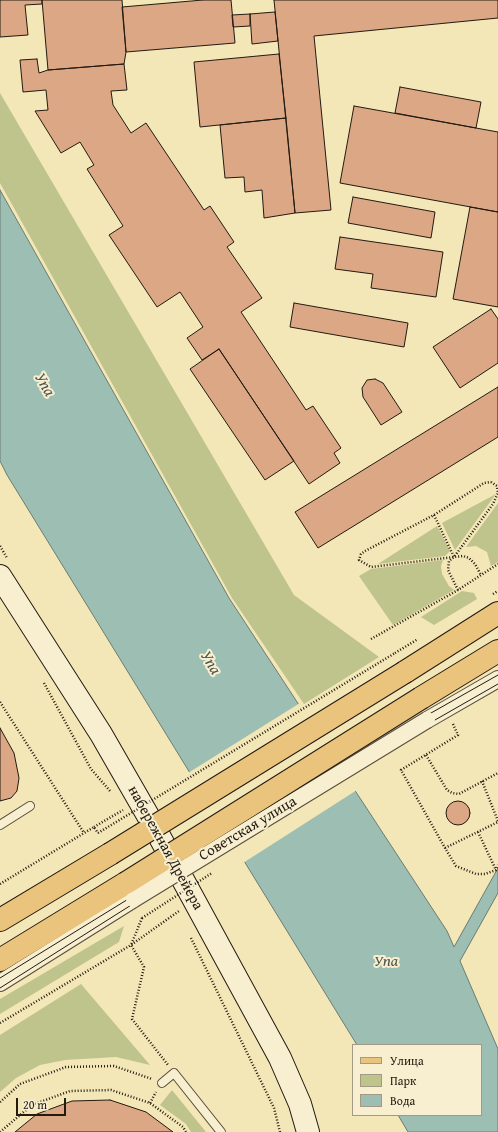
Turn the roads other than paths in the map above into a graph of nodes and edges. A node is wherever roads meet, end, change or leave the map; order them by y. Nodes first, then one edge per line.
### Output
1 (0, 576) edge
2 (498, 613) edge
3 (498, 651) edge
4 (498, 679) edge
5 (30, 806) dead end
6 (0, 825) edge
7 (130, 891) junction
8 (0, 920) edge
9 (0, 960) edge
10 (0, 983) edge
11 (162, 1083) road end
12 (221, 1132) edge
13 (308, 1132) edge

1 - 13 main road, набережная Дрейера
2 - 8 main road, bridge
3 - 7 main road, Советская улица, bridge
4 - 7 street, Советская улица, bridge
5 - 6 lane
7 - 9 main road
7 - 10 street, Советская улица
11 - 12 lane

